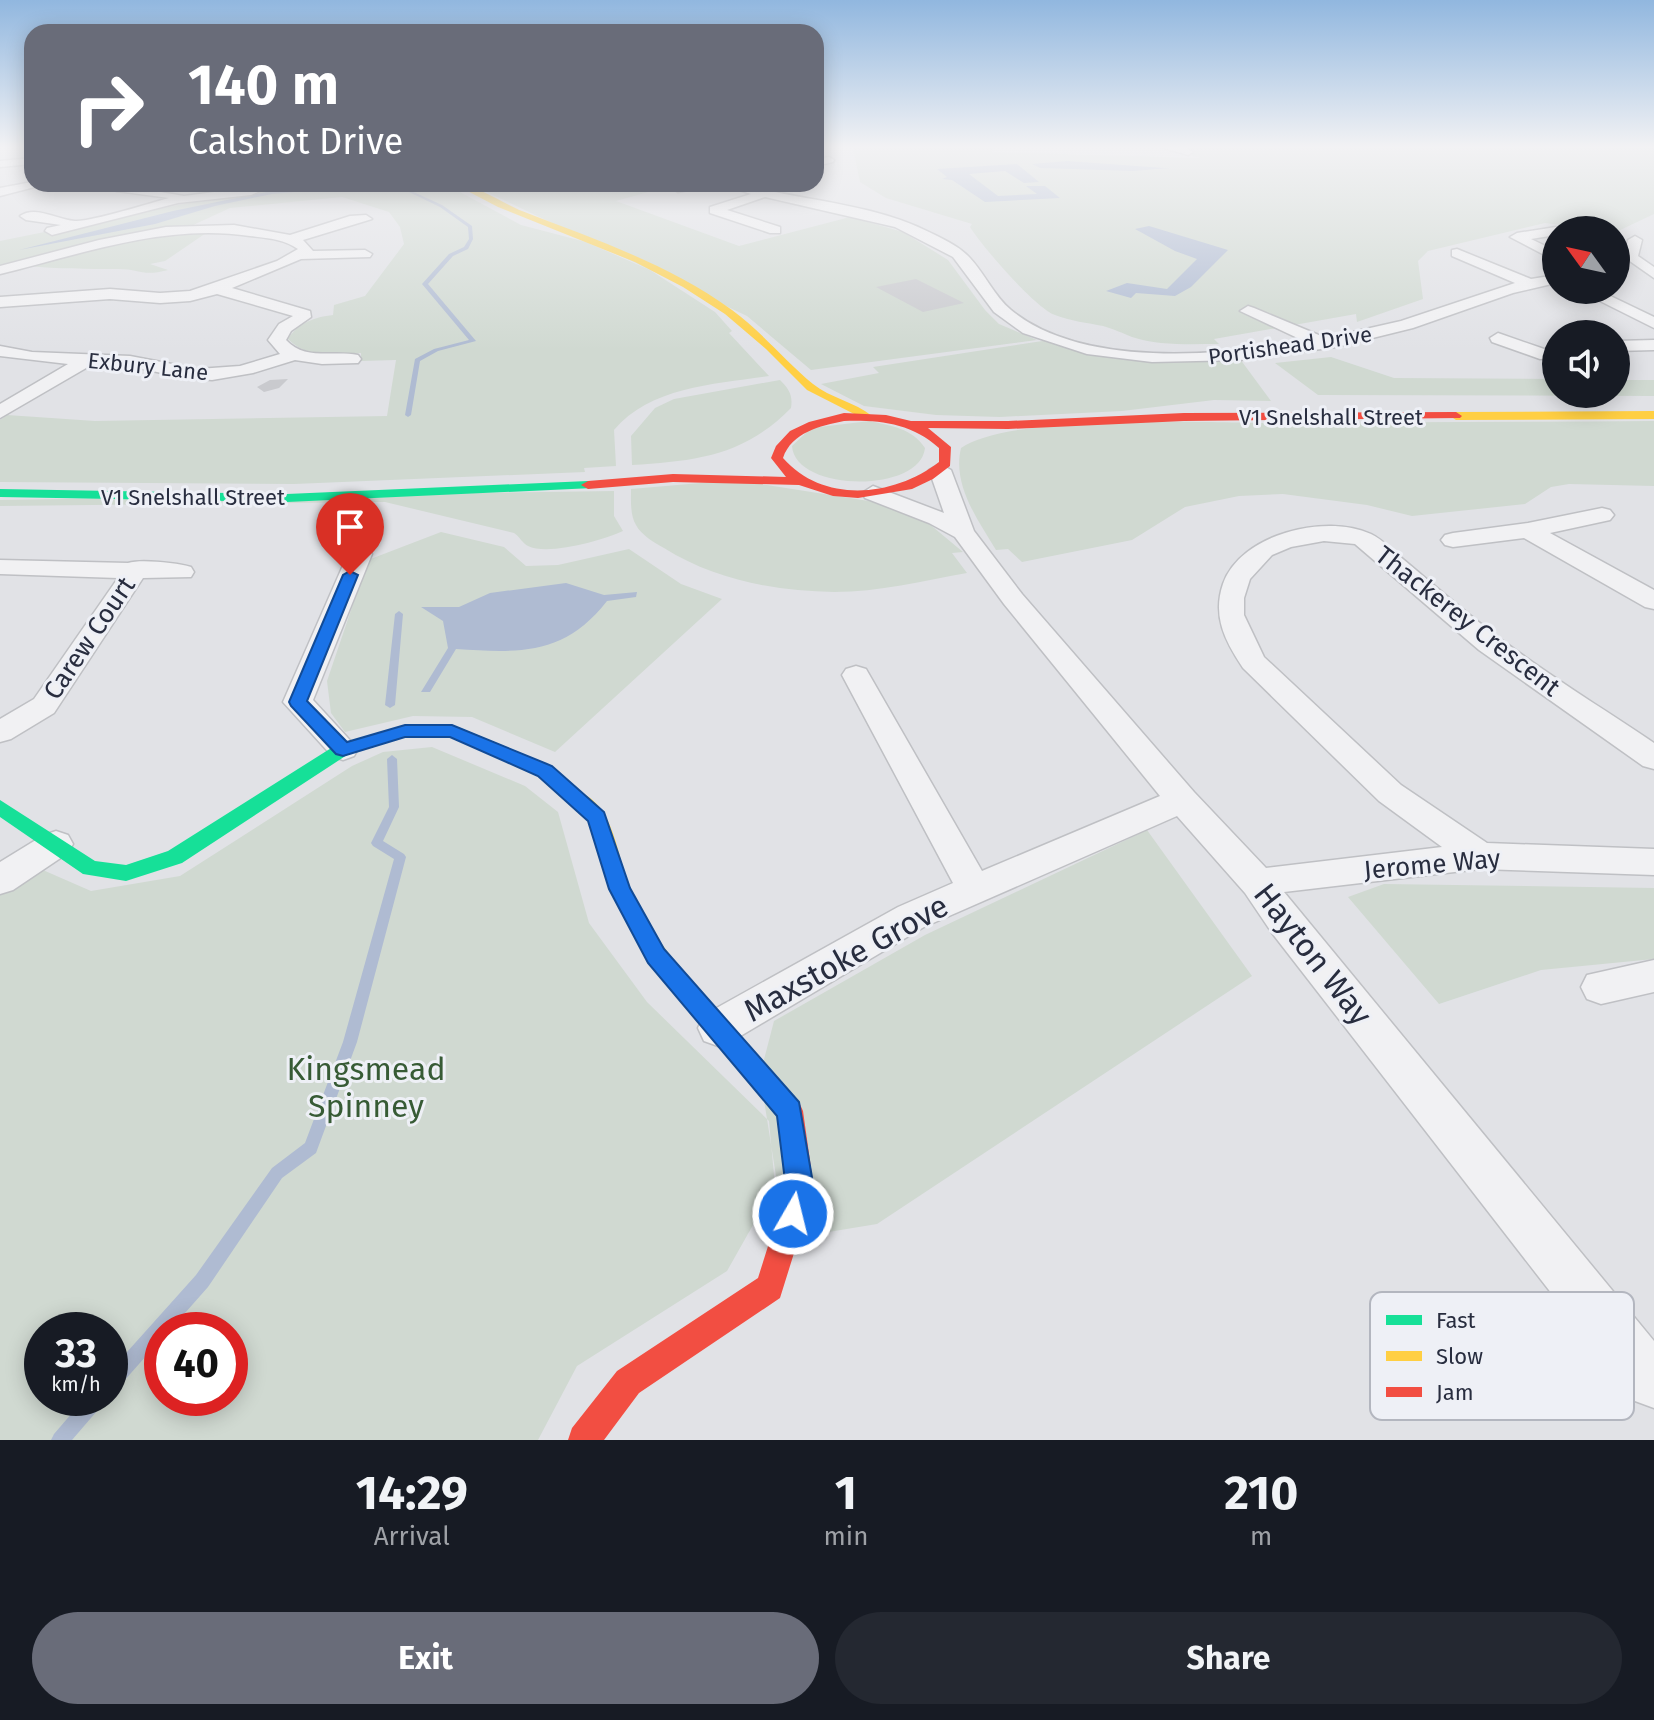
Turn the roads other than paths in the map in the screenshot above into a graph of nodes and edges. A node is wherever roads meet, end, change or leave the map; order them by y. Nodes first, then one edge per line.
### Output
1 (119, 215) edge
2 (532, 215) edge
3 (730, 215) edge
4 (860, 215) edge
5 (26, 216) dead end
6 (366, 219) dead end
7 (76, 226) junction
8 (775, 230) dead end
9 (52, 231) dead end
10 (1542, 233) edge
11 (291, 239) junction
12 (1635, 240) dead end
13 (1542, 250) edge
14 (1457, 253) dead end
15 (365, 254) dead end
16 (302, 255) junction
17 (0, 270) edge
18 (1654, 276) edge
19 (1630, 277) edge
20 (1542, 280) edge
21 (1526, 282) junction
22 (217, 289) junction
23 (0, 302) edge
24 (1615, 304) edge
25 (1248, 311) dead end
26 (1654, 323) edge
27 (1498, 338) dead end
28 (1325, 344) junction
29 (1654, 345) edge
30 (1630, 346) edge
31 (0, 351) edge
32 (1542, 354) edge
33 (293, 355) junction
34 (352, 359) dead end
35 (88, 360) junction
36 (811, 388) junction
37 (0, 412) edge
38 (1654, 415) edge
39 (866, 416) junction
40 (913, 424) junction
41 (1008, 425) junction
42 (804, 426) junction
43 (780, 444) junction
44 (942, 459) junction
45 (673, 478) junction
46 (801, 481) junction
47 (0, 493) edge
48 (873, 493) junction
49 (1602, 515) dead end
50 (1528, 530) junction
51 (963, 532) junction
52 (1453, 540) dead end
53 (360, 554) dead end
54 (0, 567) edge
55 (137, 568) junction
56 (182, 572) dead end
57 (1654, 601) edge
58 (856, 675) dead end
59 (0, 732) edge
60 (343, 749) junction
61 (1654, 758) edge
62 (1182, 800) junction
63 (0, 807) edge
64 (56, 844) junction
65 (1480, 856) junction
66 (1654, 862) edge
67 (0, 880) edge
68 (1258, 883) junction
69 (974, 889) junction
70 (1654, 976) edge
71 (1601, 987) dead end
72 (718, 1028) junction
73 (1582, 1292) edge
74 (1634, 1357) edge
75 (1654, 1382) edge
76 (584, 1440) edge

1 - 7 street
2 - 36 street
3 - 8 street
4 - 28 street, Portishead Drive
5 - 7 street
6 - 11 street
7 - 9 street
10 - 13 street
11 - 16 street
11 - 17 street
12 - 18 street
14 - 21 street
15 - 16 street
16 - 22 street
18 - 19 street
20 - 21 street, Portishead Drive
21 - 28 street, Portishead Drive
22 - 23 street
22 - 33 street
24 - 26 street
25 - 28 street
27 - 32 street
29 - 30 street
31 - 35 street, Exbury Lane
33 - 34 street
33 - 35 street, Exbury Lane
35 - 37 street
36 - 39 street
36 - 42 street
38 - 41 street, V1 Snelshall Street
39 - 40 street, V1 Snelshall Street
39 - 42 street
40 - 41 street, V1 Snelshall Street
40 - 44 street
41 - 44 street, V1 Snelshall Street
42 - 43 street, V1 Snelshall Street
43 - 45 street, V1 Snelshall Street
43 - 46 street
44 - 48 street, V1 Snelshall Street
44 - 51 street, Hayton Way
45 - 46 street, V1 Snelshall Street
45 - 47 street, V1 Snelshall Street
46 - 48 street, V1 Snelshall Street
48 - 51 street, Hayton Way
49 - 50 street
50 - 52 street
50 - 57 street
51 - 62 street, Hayton Way
53 - 60 street
54 - 55 street, Carew Court
55 - 56 street, Carew Court
55 - 59 street, Carew Court
58 - 69 street, Maxstoke Grove
60 - 64 street
60 - 72 street
61 - 65 street, Thackerey Crescent
62 - 68 street, Hayton Way
62 - 69 street, Maxstoke Grove
63 - 64 street
64 - 67 street
65 - 66 street, Jerome Way
65 - 68 street, Jerome Way
68 - 73 street, Hayton Way
69 - 72 street, Maxstoke Grove
70 - 71 street
72 - 76 street
74 - 75 street, Hayton Way

